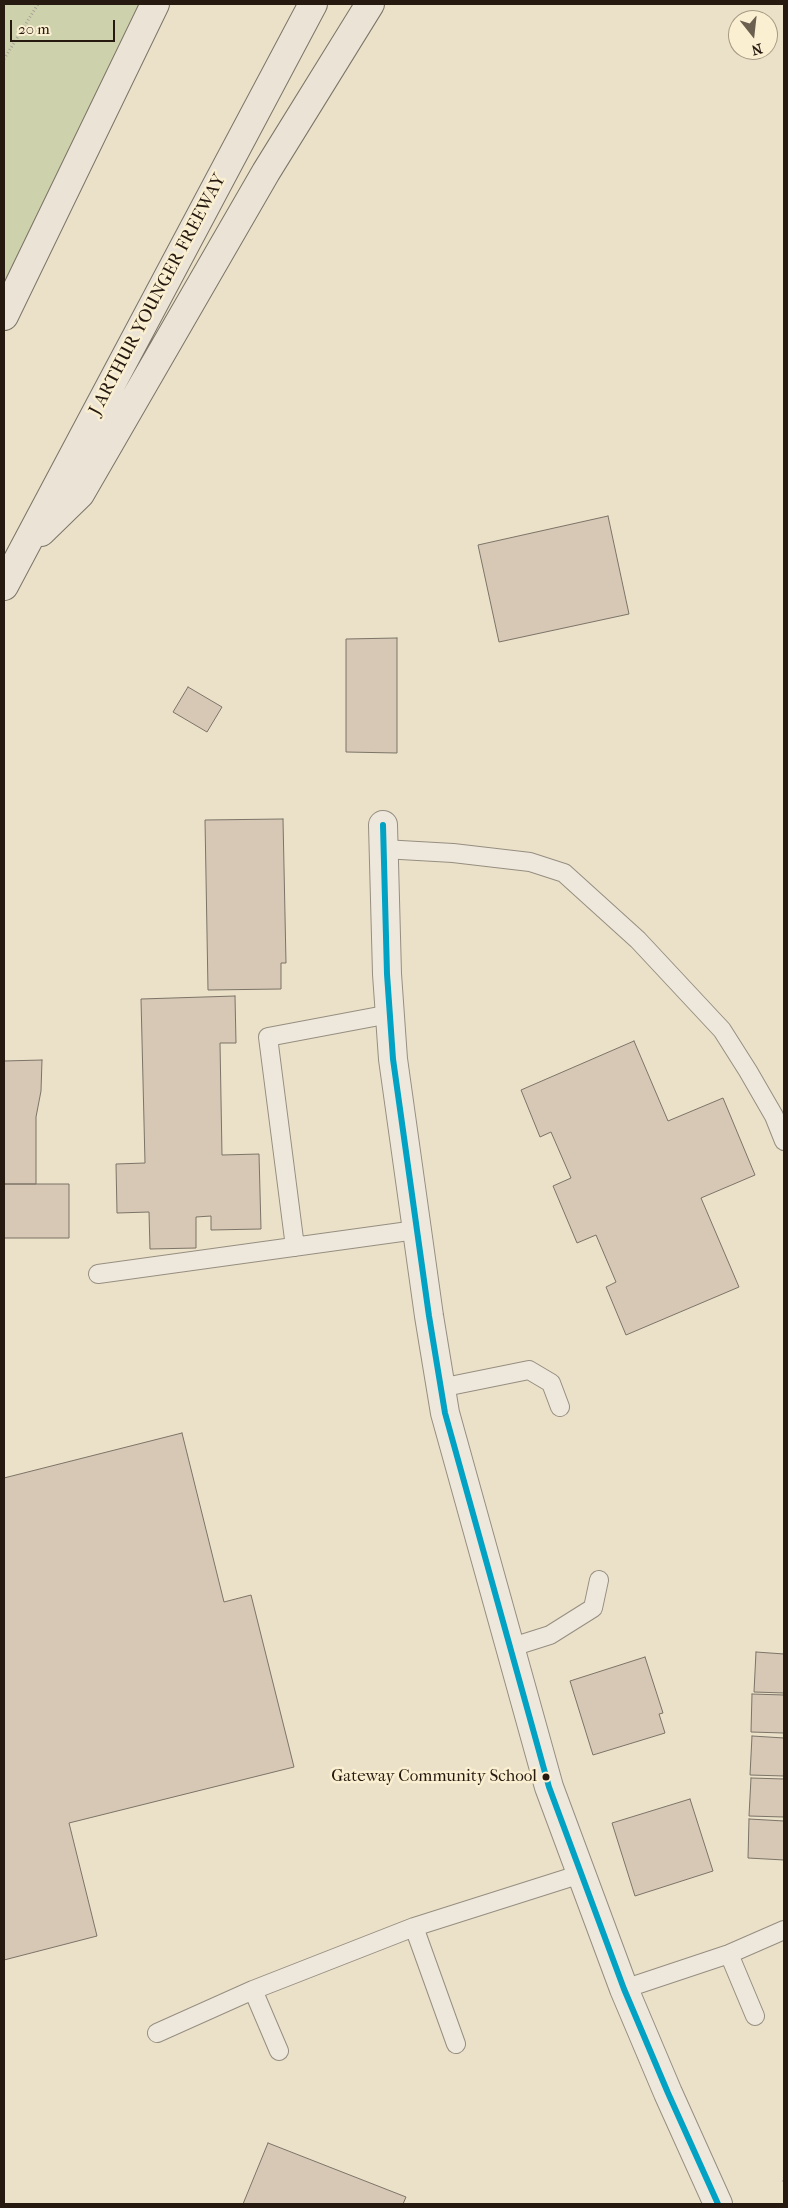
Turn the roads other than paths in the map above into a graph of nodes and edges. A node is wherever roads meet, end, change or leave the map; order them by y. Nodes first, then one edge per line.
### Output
1 (155, 4) edge
2 (313, 4) edge
3 (370, 4) edge
4 (4, 316) edge
5 (23, 549) junction
6 (4, 586) edge
7 (383, 837) joint
8 (390, 1014) junction
9 (784, 1141) edge
10 (416, 1230) junction
11 (295, 1247) junction
12 (98, 1274) dead end
13 (440, 1388) junction
14 (560, 1407) dead end
15 (599, 1580) dead end
16 (509, 1648) junction
17 (581, 1874) junction
18 (414, 1927) junction
19 (784, 1930) edge
20 (729, 1954) junction
21 (624, 1989) junction
22 (253, 1990) junction
23 (755, 2016) dead end
24 (157, 2033) dead end
25 (456, 2044) dead end
26 (278, 2050) dead end
27 (718, 2204) edge

1 - 4 highway
2 - 5 highway, J ARTHUR YOUNGER FREEWAY
3 - 5 highway
5 - 6 highway, J ARTHUR YOUNGER FREEWAY
7 - 8 street
7 - 9 lane
8 - 10 street
8 - 11 lane
10 - 11 lane
10 - 13 street
11 - 12 lane
13 - 14 lane
13 - 16 street
15 - 16 lane
16 - 17 street
17 - 18 lane
17 - 21 street
18 - 22 lane
18 - 25 lane
19 - 20 lane
20 - 21 lane
20 - 23 lane
21 - 27 street
22 - 24 lane
22 - 26 lane

